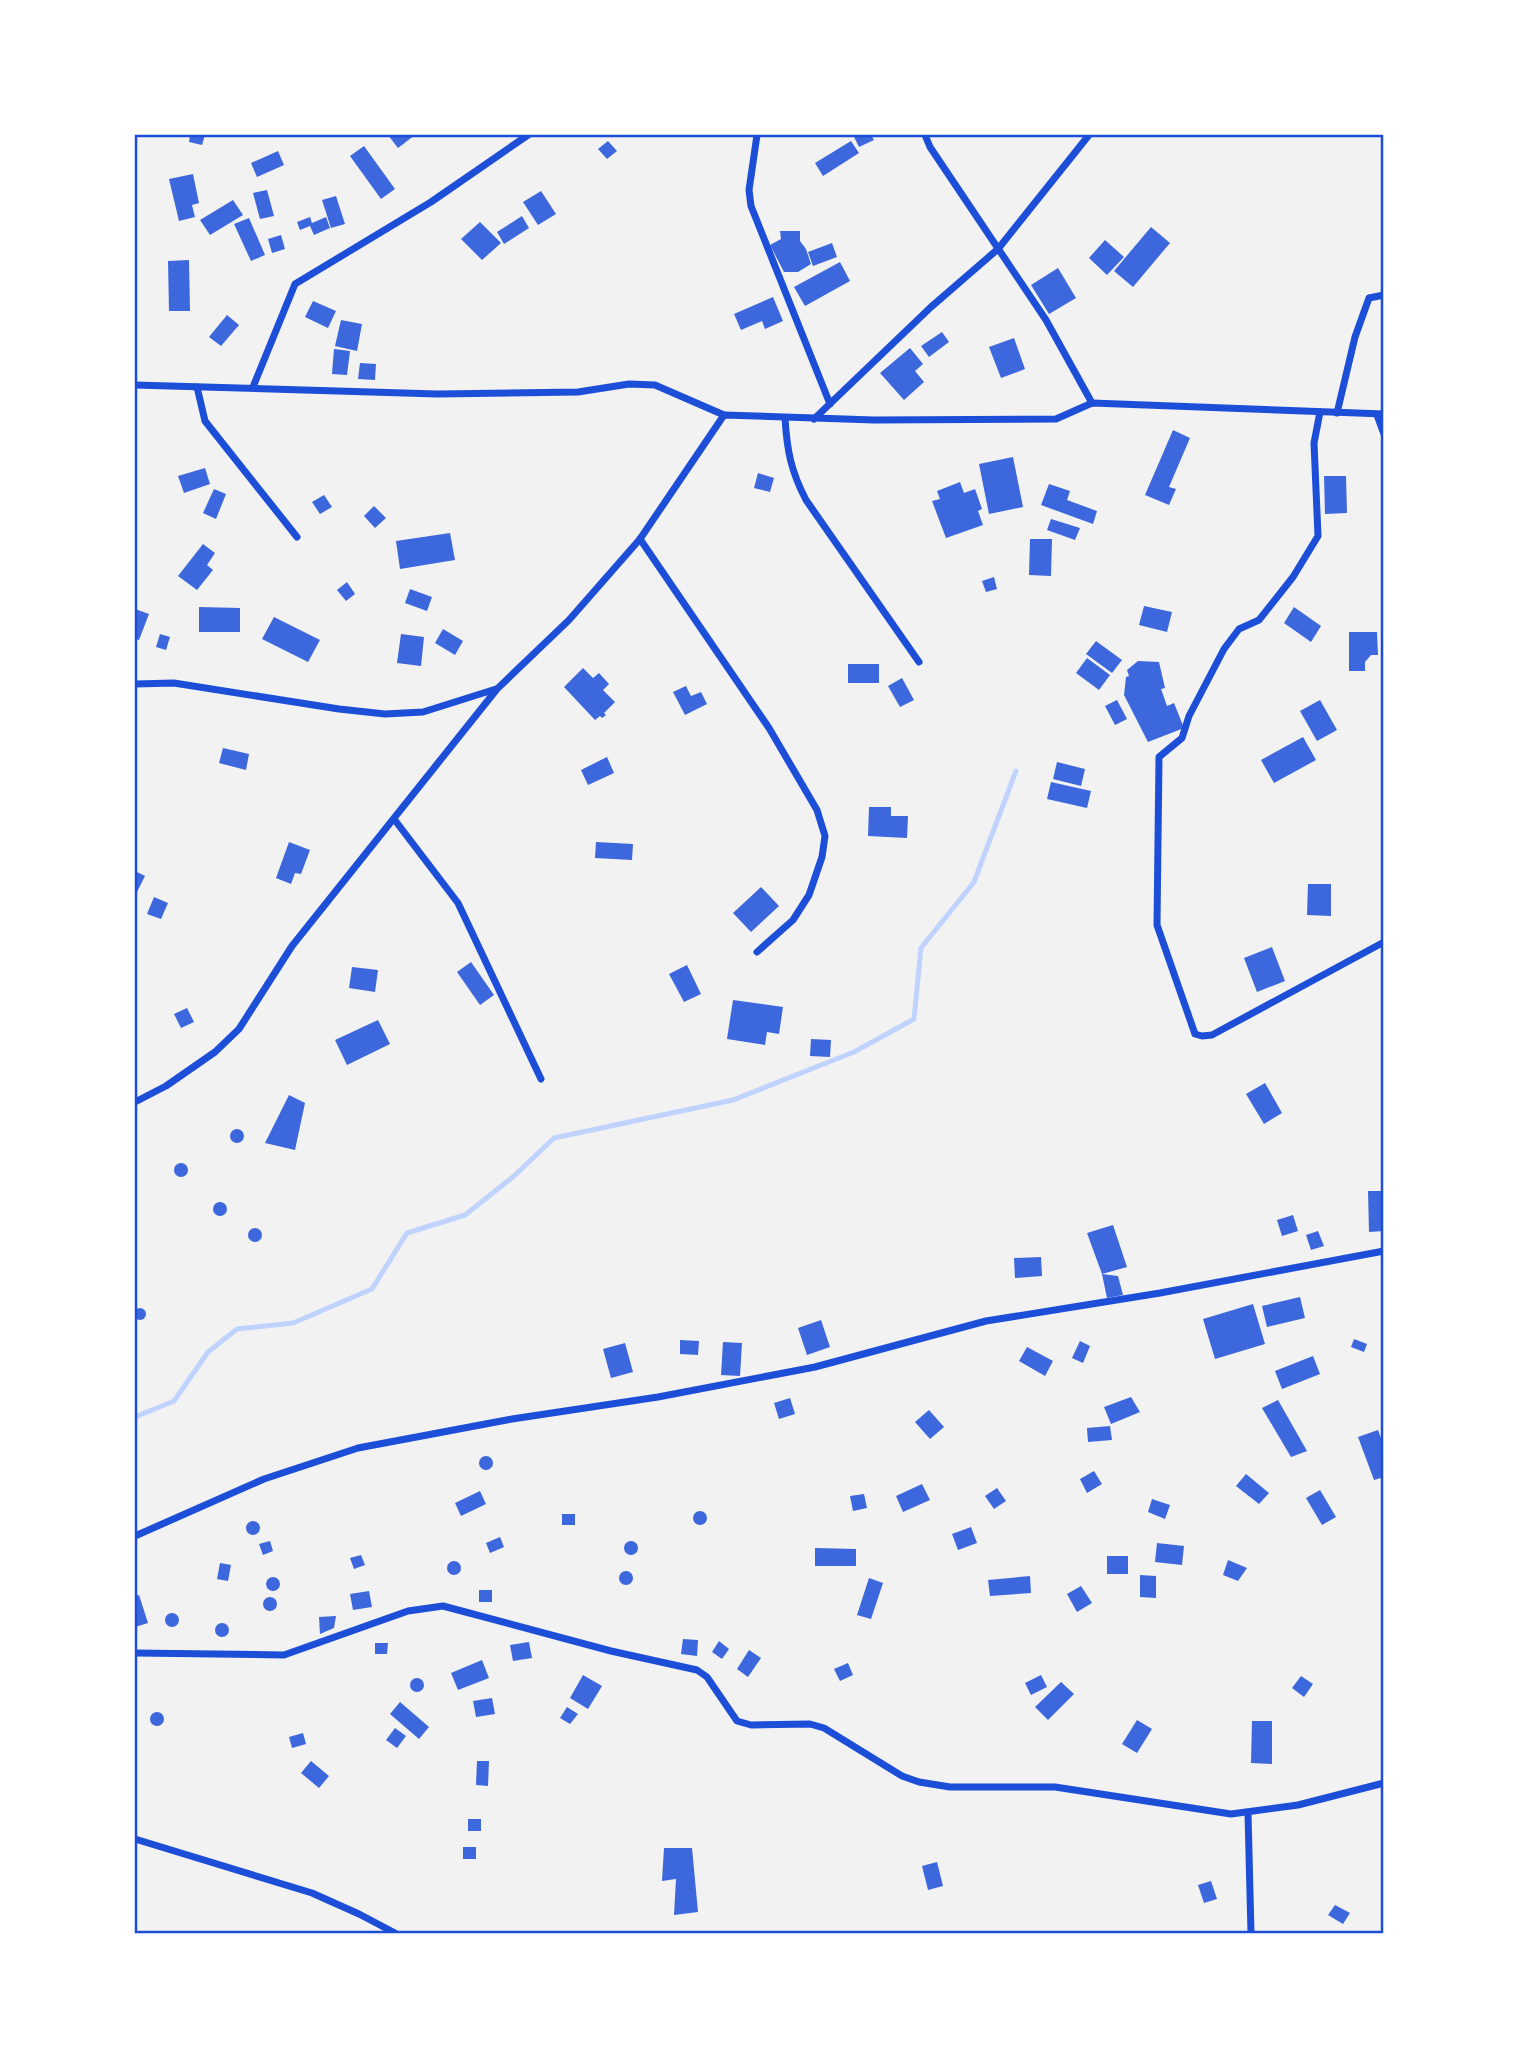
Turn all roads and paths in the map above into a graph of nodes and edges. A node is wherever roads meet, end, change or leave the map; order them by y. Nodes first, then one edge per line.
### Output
1 (528, 135) edge
2 (757, 135) edge
3 (925, 135) edge
4 (1089, 135) edge
5 (998, 249) junction
6 (1384, 295) edge
7 (135, 385) edge
8 (197, 387) junction
9 (253, 387) junction
10 (1092, 403) junction
11 (830, 404) junction
12 (1320, 412) junction
13 (1336, 413) junction
14 (724, 415) junction
15 (1381, 415) edge
16 (785, 418) junction
17 (814, 419) junction
18 (1384, 433) edge
19 (297, 537) dead end
20 (640, 539) junction
21 (919, 662) dead end
22 (135, 684) edge
23 (497, 689) junction
24 (394, 819) junction
25 (1384, 942) edge
26 (757, 951) dead end
27 (541, 1079) dead end
28 (135, 1102) edge
29 (1384, 1251) edge
30 (135, 1536) edge
31 (135, 1653) edge
32 (1384, 1783) edge
33 (1248, 1813) junction
34 (135, 1839) edge
35 (395, 1933) edge
36 (1251, 1933) edge

1 - 9 street
2 - 11 street
3 - 5 street
4 - 5 street
5 - 10 street
5 - 11 street
6 - 13 street
7 - 8 street
8 - 9 street
8 - 19 street
9 - 14 street
10 - 12 street
10 - 17 street
11 - 17 street
12 - 13 street
12 - 25 street
13 - 15 street
14 - 16 street
14 - 20 street
15 - 18 street
16 - 17 street
16 - 21 street
20 - 23 street
20 - 26 street
22 - 23 street
23 - 24 street
24 - 27 street
24 - 28 street
29 - 30 street
31 - 33 street
32 - 33 street
33 - 36 street
34 - 35 street

